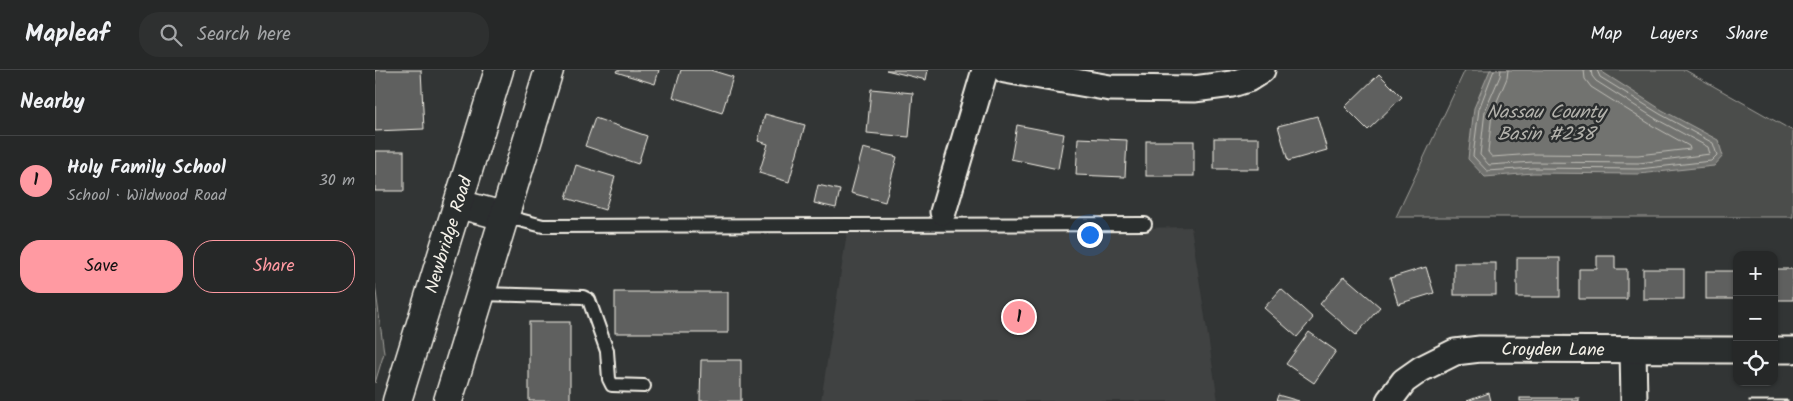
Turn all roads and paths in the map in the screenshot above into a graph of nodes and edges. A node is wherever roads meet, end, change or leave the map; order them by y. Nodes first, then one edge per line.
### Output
1 (499, 70) edge
2 (549, 70) edge
3 (985, 70) edge
4 (1005, 70) edge
5 (1262, 70) edge
6 (458, 204) junction
7 (943, 212) dead end
8 (505, 216) junction
9 (1145, 224) dead end
10 (481, 294) junction
11 (1633, 350) junction
12 (1733, 350) edge
13 (1778, 350) edge
14 (1793, 350) edge
15 (644, 386) dead end
16 (397, 401) edge
17 (448, 401) edge
18 (1389, 401) edge
19 (1634, 401) edge

1 - 6 main road, Newbridge Road
2 - 8 main road
3 - 7 street
4 - 5 street
6 - 8 main road
6 - 16 main road, Newbridge Road
8 - 9 lane
8 - 10 main road
10 - 15 lane
10 - 17 main road
11 - 12 street, Croyden Lane
11 - 18 street, Croyden Lane
11 - 19 street
13 - 14 street

